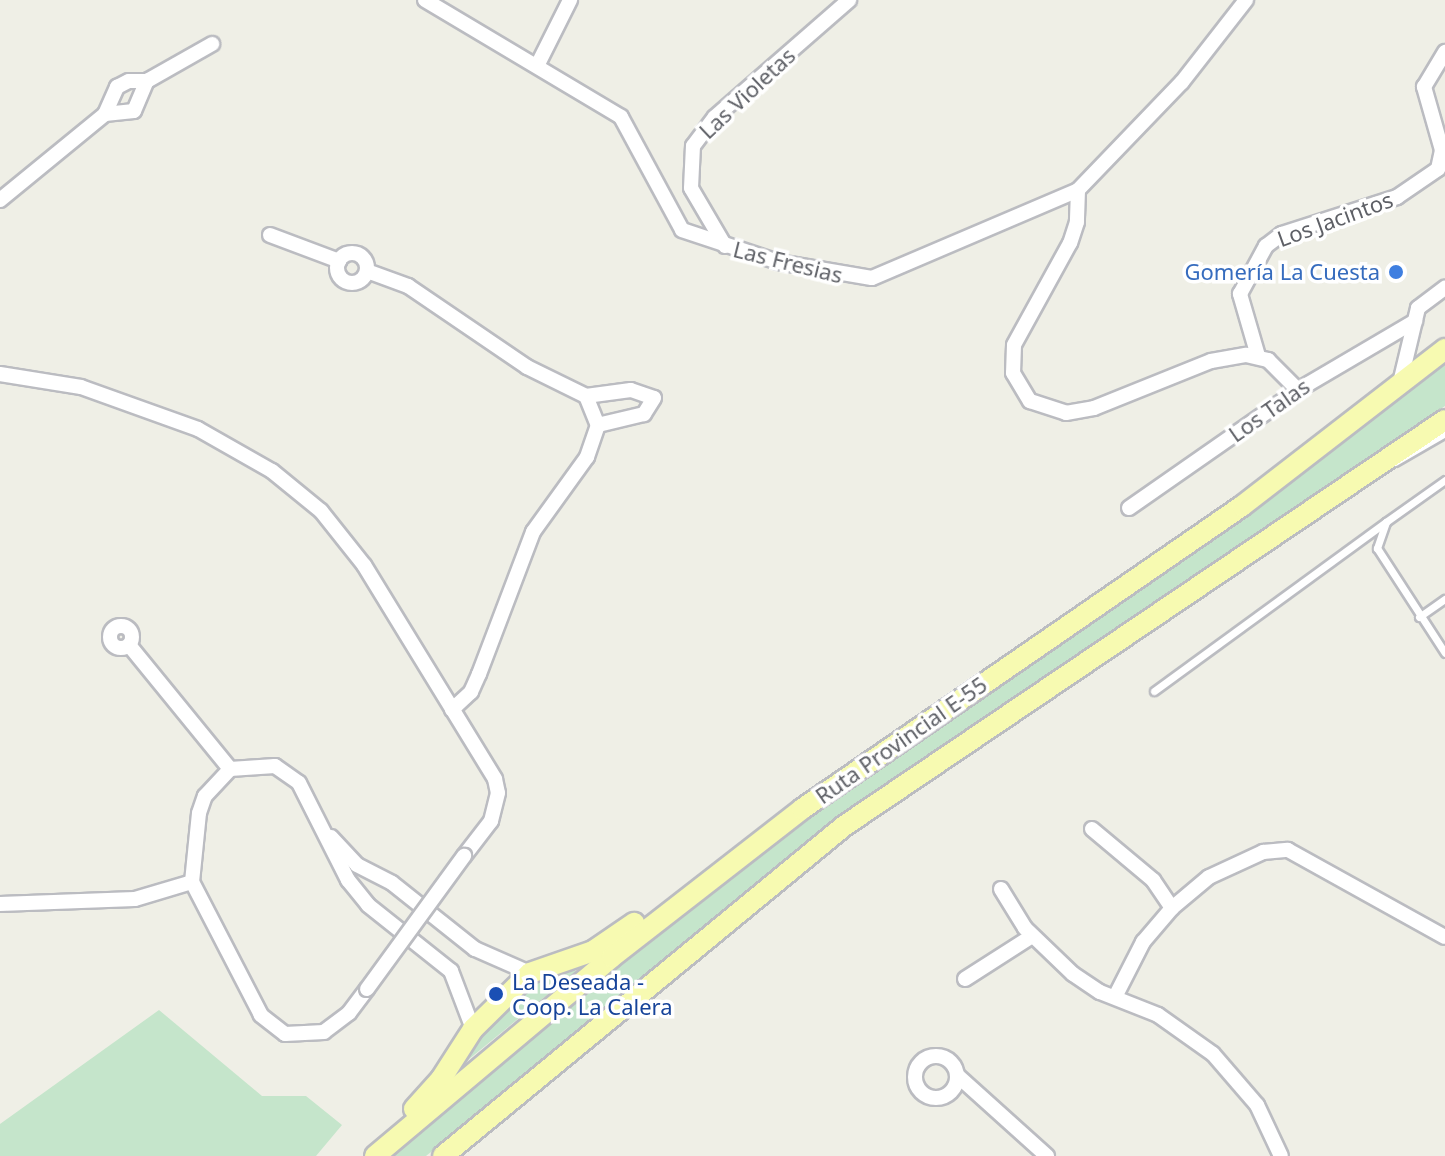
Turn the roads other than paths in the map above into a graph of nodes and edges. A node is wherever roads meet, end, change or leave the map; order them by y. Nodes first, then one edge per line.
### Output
1 (425, 0) edge
2 (570, 0) edge
3 (849, 0) edge
4 (1246, 0) edge
5 (212, 44) dead end
6 (1445, 52) edge
7 (538, 64) junction
8 (147, 81) junction
9 (105, 114) junction
10 (1078, 190) junction
11 (0, 200) edge
12 (270, 235) dead end
13 (725, 246) junction
14 (339, 261) junction
15 (367, 271) junction
16 (1445, 288) edge
17 (1415, 321) junction
18 (1445, 349) edge
19 (1258, 356) junction
20 (0, 374) edge
21 (1400, 383) junction
22 (1298, 390) junction
23 (586, 396) junction
24 (1445, 420) edge
25 (598, 425) junction
26 (1445, 433) edge
27 (1363, 473) junction
28 (1445, 480) edge
29 (1129, 508) dead end
30 (1386, 522) junction
31 (1445, 599) edge
32 (1419, 617) junction
33 (129, 645) dead end
34 (1445, 653) edge
35 (1154, 691) dead end
36 (452, 710) junction
37 (230, 769) junction
38 (802, 809) junction
39 (322, 827) junction
40 (1092, 829) dead end
41 (192, 882) junction
42 (392, 883) junction
43 (1001, 889) dead end
44 (0, 904) edge
45 (368, 905) junction
46 (1172, 908) junction
47 (1032, 936) junction
48 (1445, 937) edge
49 (530, 973) junction
50 (965, 979) dead end
51 (1115, 997) junction
52 (473, 1029) junction
53 (960, 1084) dead end
54 (358, 1156) edge
55 (375, 1156) edge
56 (443, 1156) edge
57 (1047, 1156) edge
58 (1281, 1156) edge

1 - 7 street, Las Fresias
2 - 7 street
3 - 13 street, Las Violetas
4 - 10 street, Las Fresias
5 - 8 street
6 - 19 street, Los Jacintos
7 - 13 street, Las Fresias
8 - 9 street
8 - 9 street
9 - 11 street
10 - 13 street, Las Fresias
10 - 19 street
12 - 14 street
14 - 15 street
14 - 15 street
15 - 23 street
16 - 17 street
17 - 21 street
17 - 22 street, Los Talas
18 - 21 main road, Ruta Provincial E-55
19 - 22 street
20 - 36 street
21 - 38 main road, Ruta Provincial E-55
22 - 29 street, Los Talas
23 - 25 street
23 - 25 street
24 - 27 main road, Ruta Provincial E-55
25 - 36 street
26 - 27 lane
27 - 56 main road, Ruta Provincial E-55
28 - 30 lane
30 - 32 lane
30 - 35 lane
31 - 32 lane
32 - 34 lane
33 - 37 street
36 - 41 street, bridge
37 - 39 street
37 - 41 street
38 - 49 main road
38 - 55 main road, Ruta Provincial E-55
39 - 42 street
39 - 45 street
40 - 46 street
41 - 44 street
42 - 45 street
42 - 49 street
43 - 47 street
45 - 52 street
46 - 48 street
46 - 51 street
47 - 50 street
47 - 51 street
49 - 52 main road
51 - 58 street
52 - 54 main road
53 - 57 street

